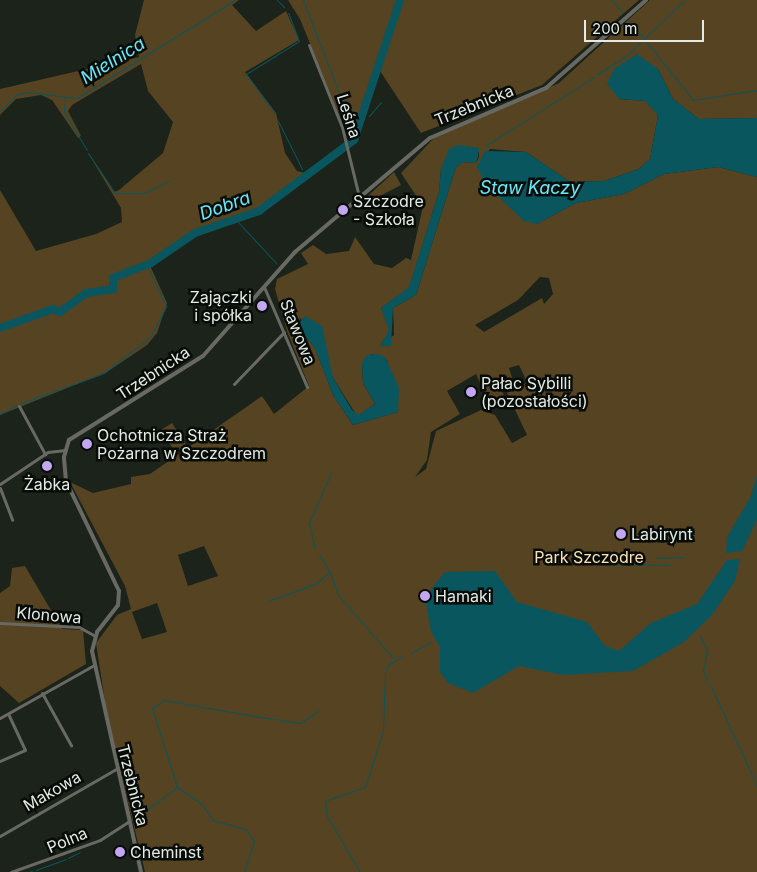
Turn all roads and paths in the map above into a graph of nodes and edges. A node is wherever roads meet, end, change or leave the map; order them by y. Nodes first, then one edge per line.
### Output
1 (646, 0) edge
2 (309, 45) dead end
3 (359, 197) junction
4 (264, 287) junction
5 (284, 332) junction
6 (234, 384) dead end
7 (307, 387) dead end
8 (19, 406) dead end
9 (65, 450) junction
10 (46, 454) junction
11 (0, 484) edge
12 (0, 488) edge
13 (12, 520) dead end
14 (0, 623) edge
15 (95, 636) junction
16 (94, 665) junction
17 (42, 693) junction
18 (8, 714) junction
19 (0, 718) edge
20 (71, 745) dead end
21 (0, 761) edge
22 (116, 768) junction
23 (129, 821) junction
24 (0, 836) edge
25 (11, 872) edge
26 (141, 872) edge

1 - 3 street, Trzebnicka
2 - 3 street, Leśna
3 - 4 street, Trzebnicka
4 - 5 street, Stawowa
4 - 9 street, Trzebnicka
5 - 6 street
5 - 7 street, Stawowa
8 - 10 street
9 - 10 street
9 - 15 street
10 - 11 street
12 - 13 street
14 - 15 street, Klonowa
15 - 16 street, Trzebnicka
16 - 17 street
16 - 22 street, Trzebnicka
17 - 18 street
17 - 20 street
18 - 19 street
18 - 21 street
22 - 23 street, Trzebnicka
22 - 24 street, Makowa
23 - 25 street, Polna
23 - 26 street, Trzebnicka

